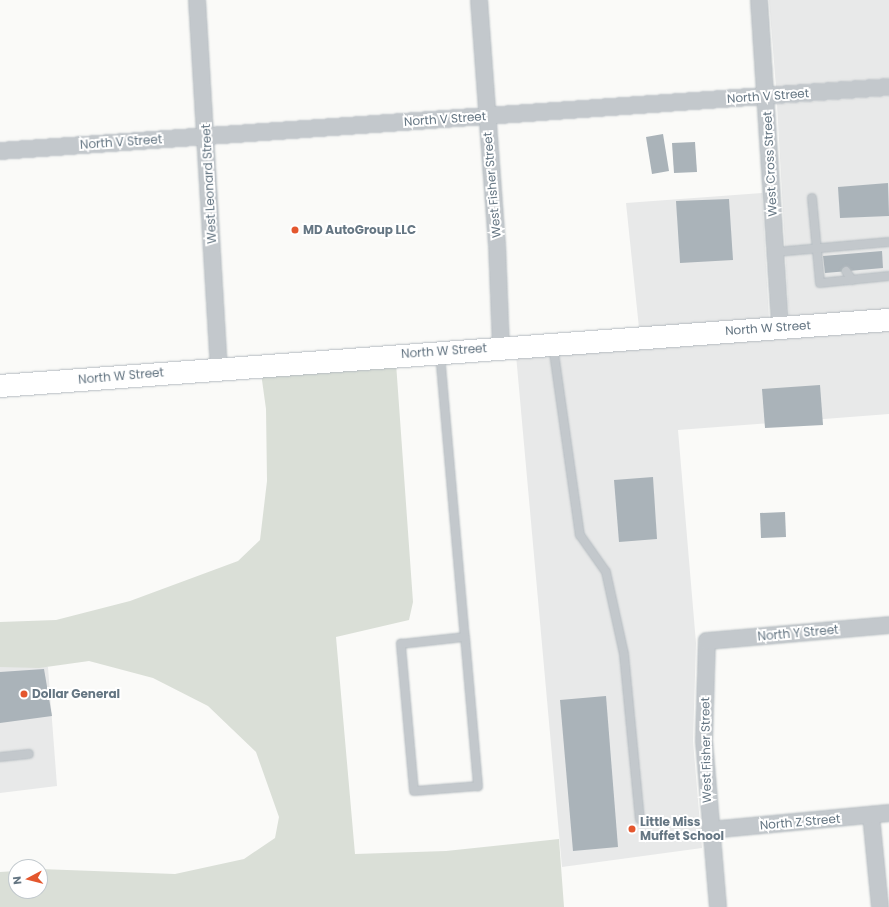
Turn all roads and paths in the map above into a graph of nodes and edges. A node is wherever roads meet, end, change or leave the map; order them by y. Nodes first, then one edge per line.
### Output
1 (197, 0) edge
2 (479, 0) edge
3 (759, 0) edge
4 (889, 87) edge
5 (766, 96) junction
6 (487, 116) junction
7 (206, 136) junction
8 (0, 151) edge
9 (812, 198) dead end
10 (889, 242) edge
11 (853, 245) junction
12 (830, 247) junction
13 (816, 248) junction
14 (776, 252) junction
15 (859, 253) dead end
16 (835, 255) dead end
17 (869, 269) dead end
18 (846, 271) dead end
19 (889, 276) edge
20 (875, 278) junction
21 (852, 280) junction
22 (889, 320) edge
23 (780, 327) junction
24 (552, 343) junction
25 (501, 347) junction
26 (440, 351) junction
27 (220, 368) junction
28 (0, 386) edge
29 (889, 625) edge
30 (465, 637) junction
31 (707, 641) joint
32 (29, 754) dead end
33 (0, 757) edge
34 (889, 813) edge
35 (871, 815) junction
36 (640, 819) dead end
37 (710, 830) junction
38 (718, 907) edge
39 (880, 907) edge

1 - 7 street, West Leonard Street
2 - 6 street, West Fisher Street
3 - 5 street, West Cross Street
4 - 5 street, North V Street
5 - 6 street, North V Street
5 - 14 street, West Cross Street
6 - 7 street, North V Street
6 - 25 street, West Fisher Street
7 - 8 street, North V Street
7 - 27 street, West Leonard Street
9 - 13 lane
10 - 11 lane
11 - 12 lane
11 - 15 lane
12 - 13 lane
12 - 16 lane
13 - 14 lane
13 - 21 lane
14 - 23 street, West Cross Street
17 - 20 lane
18 - 21 lane
19 - 20 lane
20 - 21 lane
22 - 23 main road, North W Street
23 - 24 main road, North W Street
24 - 25 main road, North W Street
24 - 36 lane
25 - 26 main road, North W Street
26 - 27 main road, North W Street
26 - 30 lane
27 - 28 main road, North W Street
29 - 31 street, North Y Street
30 - 30 lane
31 - 37 street, West Fisher Street
32 - 33 lane
34 - 35 street, North Z Street
35 - 37 street, North Z Street
35 - 39 street
37 - 38 street, West Fisher Street

